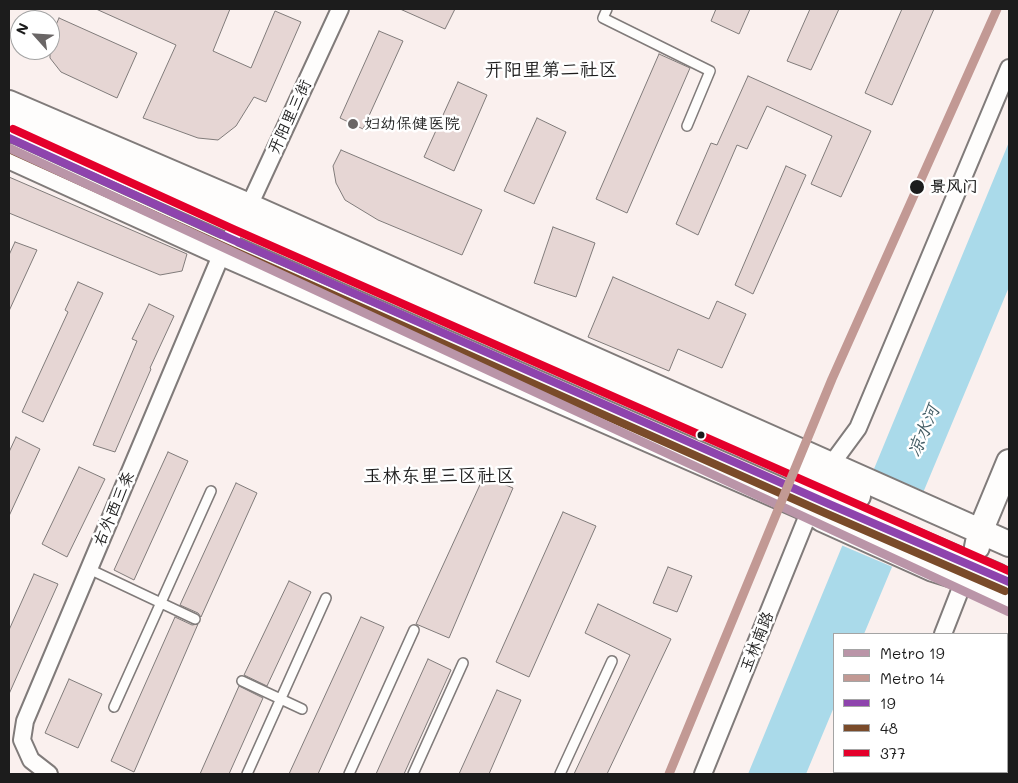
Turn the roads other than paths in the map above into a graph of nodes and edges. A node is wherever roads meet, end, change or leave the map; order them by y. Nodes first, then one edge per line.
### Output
1 (340, 9) edge
2 (608, 9) edge
3 (1009, 68) edge
4 (9, 103) edge
5 (9, 122) edge
6 (687, 126) dead end
7 (9, 138) edge
8 (9, 156) edge
9 (235, 230) junction
10 (1009, 462) edge
11 (211, 491) dead end
12 (828, 493) junction
13 (943, 544) junction
14 (1009, 544) edge
15 (973, 555) junction
16 (1009, 562) edge
17 (89, 569) junction
18 (1009, 582) edge
19 (326, 598) dead end
20 (1009, 599) edge
21 (161, 603) junction
22 (195, 620) dead end
23 (414, 630) dead end
24 (943, 633) edge
25 (612, 661) dead end
26 (463, 663) dead end
27 (242, 681) dead end
28 (281, 699) junction
29 (114, 707) dead end
30 (302, 708) dead end
31 (49, 774) edge
32 (247, 774) edge
33 (349, 774) edge
34 (413, 774) edge
35 (560, 774) edge
36 (704, 774) edge

1 - 9 street, 开阳里三街
2 - 6 lane
3 - 12 street, 玉林南路
4 - 9 main road
5 - 9 main road
7 - 9 main road
8 - 9 main road
9 - 12 main road
9 - 12 main road
9 - 17 street, 右外西三条
10 - 15 main road
11 - 21 lane
12 - 13 main road
12 - 13 main road
12 - 36 street, 玉林南路
13 - 15 main road
13 - 15 main road
14 - 15 main road
15 - 16 main road
15 - 18 main road
15 - 20 main road
15 - 24 street
17 - 21 lane
17 - 31 street, 右外西三条
19 - 28 lane
21 - 22 lane
21 - 29 lane
23 - 33 lane
25 - 35 lane
26 - 34 lane
27 - 28 lane
28 - 30 lane
28 - 32 lane

